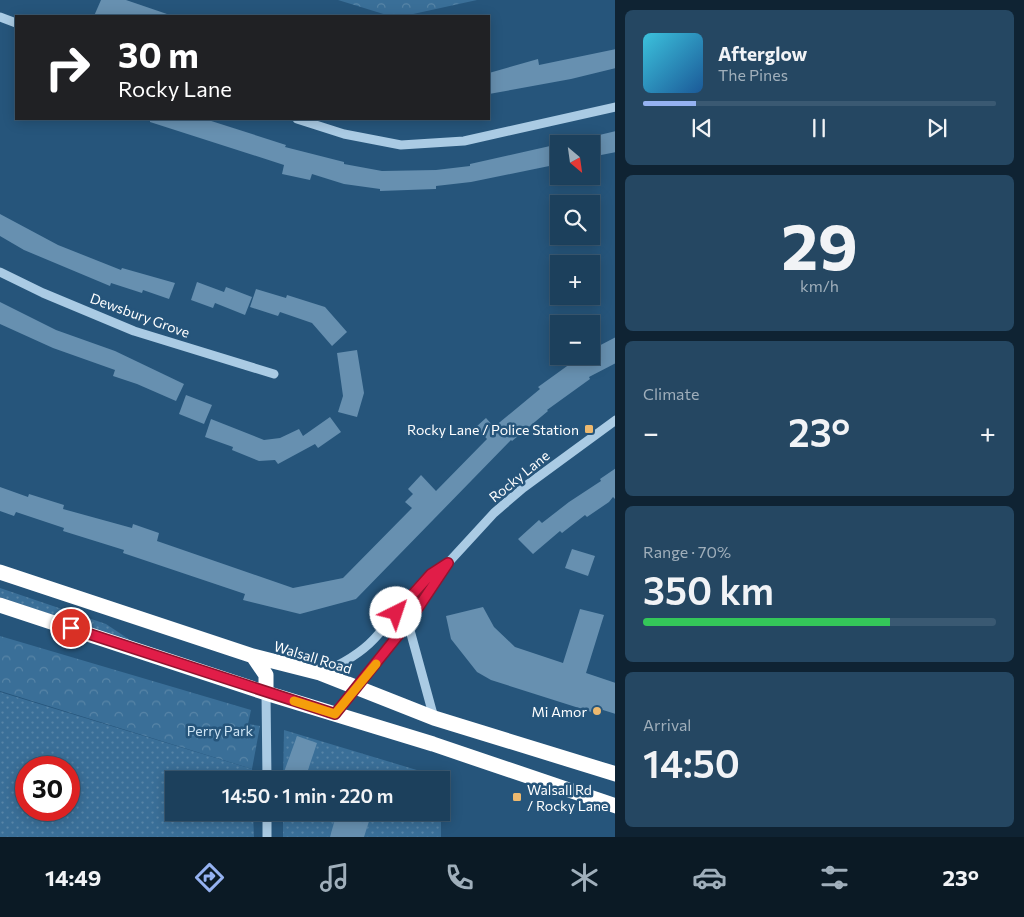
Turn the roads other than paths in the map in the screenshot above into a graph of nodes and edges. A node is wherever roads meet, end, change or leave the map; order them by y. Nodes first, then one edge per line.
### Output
1 (0, 17) edge
2 (15, 23) edge
3 (615, 107) edge
4 (300, 120) edge
5 (0, 272) edge
6 (274, 374) dead end
7 (615, 420) edge
8 (448, 563) junction
9 (0, 572) edge
10 (0, 605) edge
11 (408, 623) junction
12 (253, 656) junction
13 (320, 673) junction
14 (357, 688) junction
15 (266, 693) junction
16 (335, 714) junction
17 (434, 718) junction
18 (267, 771) edge
19 (615, 774) edge
20 (615, 806) edge
21 (267, 821) edge
22 (267, 837) edge

1 - 2 street
3 - 4 street
5 - 6 street, Dewsbury Grove
7 - 8 street, Rocky Lane
8 - 11 street, Rocky Lane
8 - 13 street, Rocky Lane
9 - 12 highway, Walsall Road
10 - 15 highway
11 - 14 street, Rocky Lane
11 - 17 street
12 - 13 highway, Walsall Road
12 - 15 highway
13 - 14 highway, Walsall Road
14 - 16 street, Rocky Lane
14 - 17 highway, Walsall Road
15 - 16 highway
15 - 18 street
16 - 20 highway
17 - 19 highway, Walsall Road
21 - 22 street

